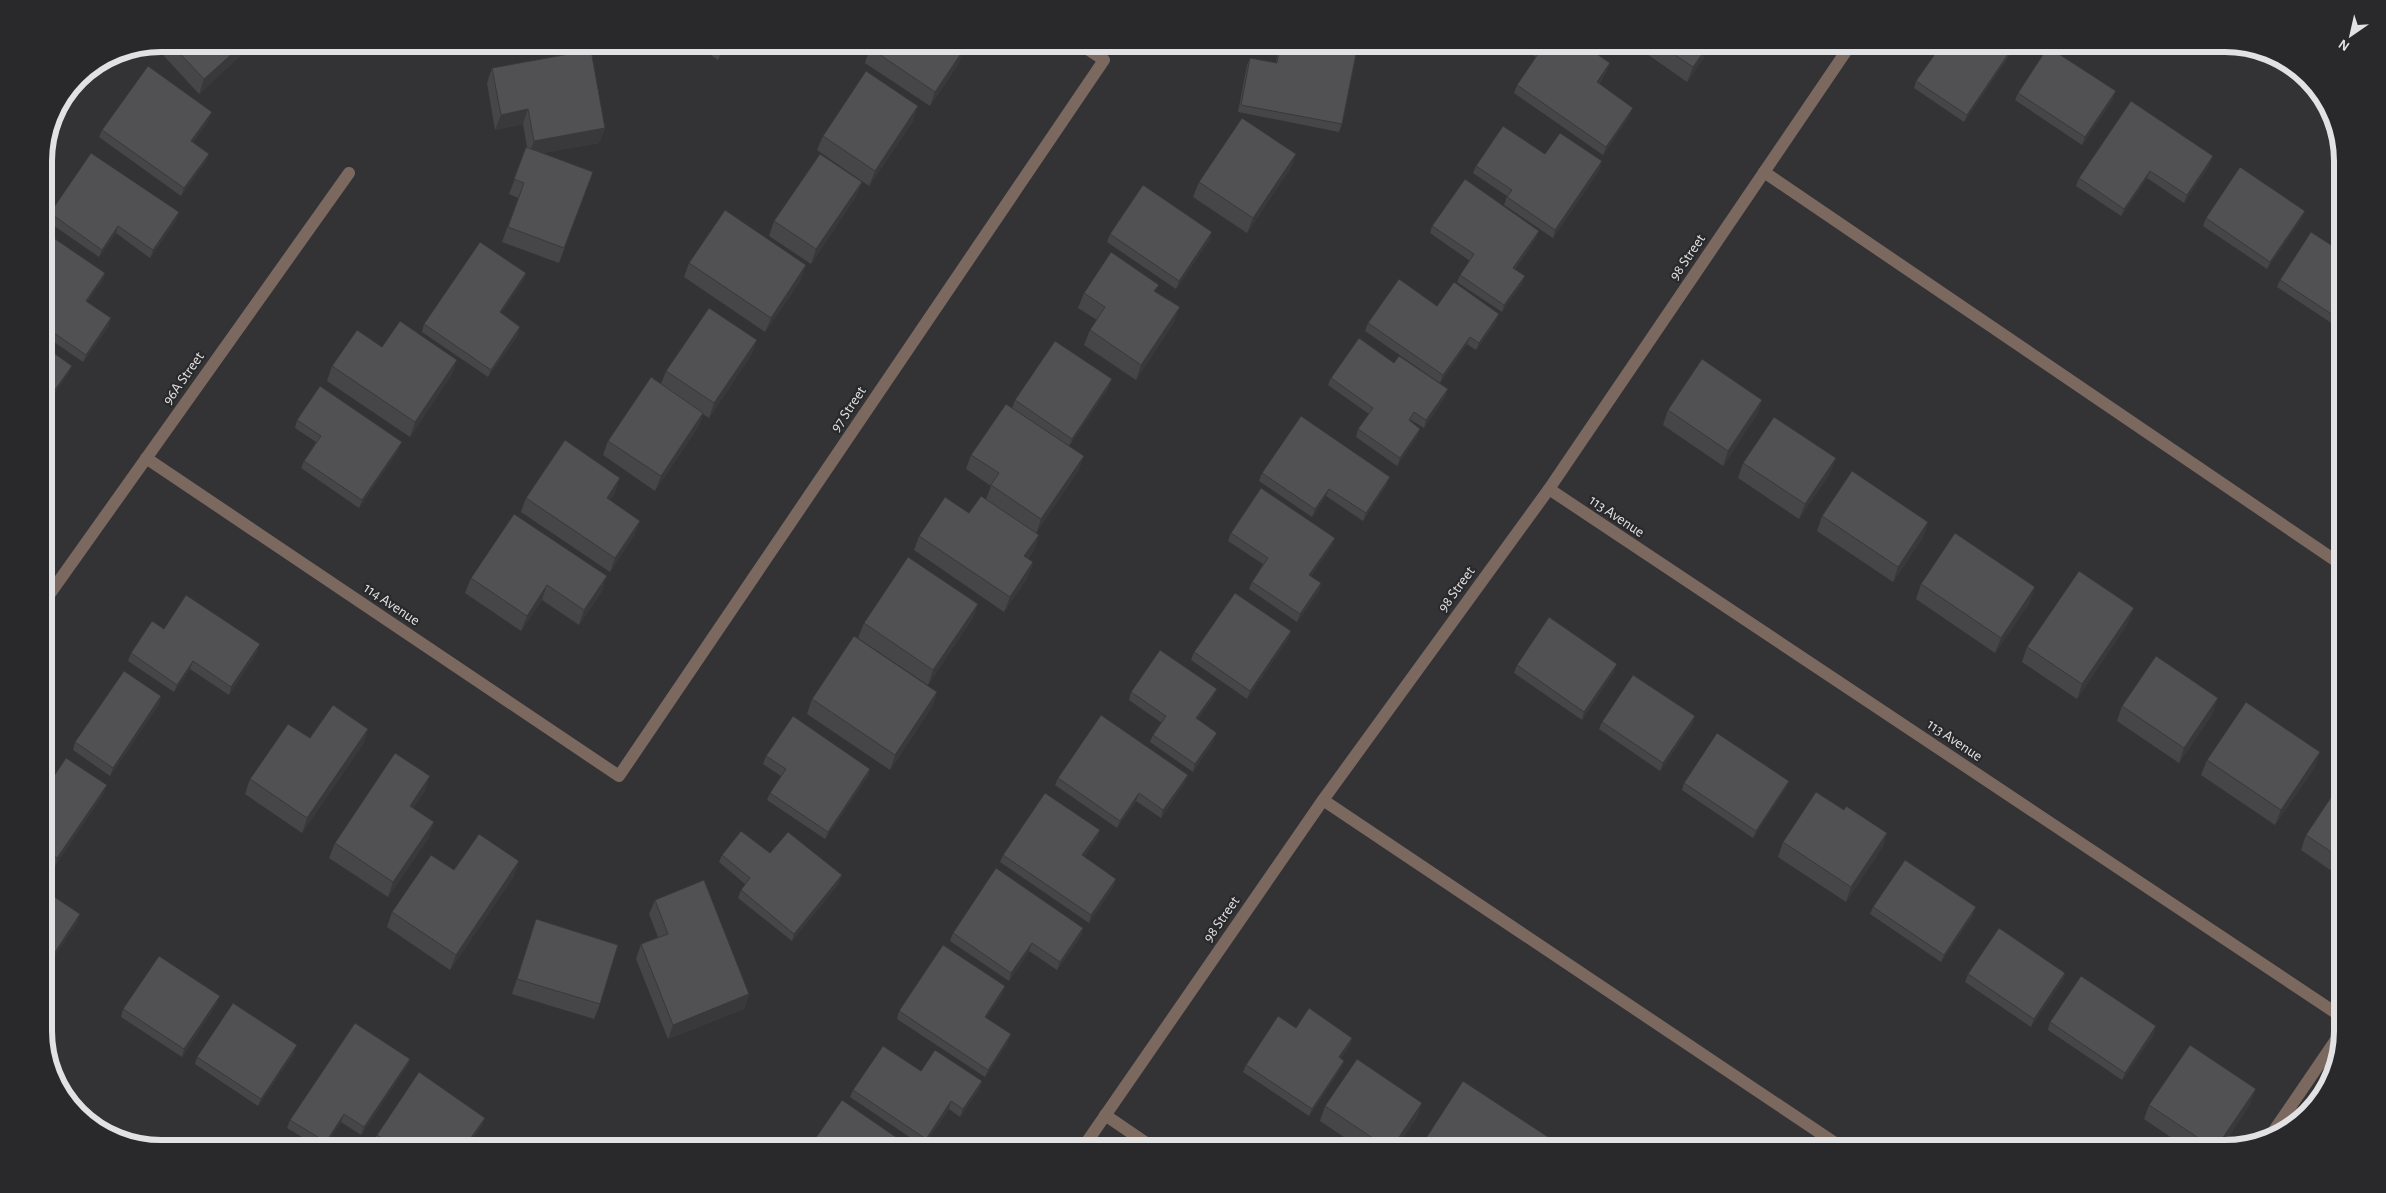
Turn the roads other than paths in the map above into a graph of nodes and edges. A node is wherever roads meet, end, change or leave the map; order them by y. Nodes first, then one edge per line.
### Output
1 (1094, 53) edge
2 (1845, 53) edge
3 (1764, 172) junction
4 (350, 173) dead end
5 (146, 458) junction
6 (1549, 490) junction
7 (2333, 559) edge
8 (53, 589) edge
9 (619, 776) joint
10 (1323, 800) junction
11 (2334, 1012) edge
12 (2333, 1044) edge
13 (1105, 1115) junction
14 (2276, 1127) edge
15 (1088, 1140) edge
16 (1142, 1140) edge
17 (1831, 1140) edge

1 - 9 street, 97 Street
2 - 3 street, 98 Street
3 - 6 street, 98 Street
3 - 7 street
4 - 5 street, 96A Street
5 - 8 street, 96A Street
5 - 9 street, 114 Avenue
6 - 10 street, 98 Street
6 - 11 street, 113 Avenue
10 - 13 street, 98 Street
10 - 17 street
12 - 14 street
13 - 15 street, 98 Street
13 - 16 street

